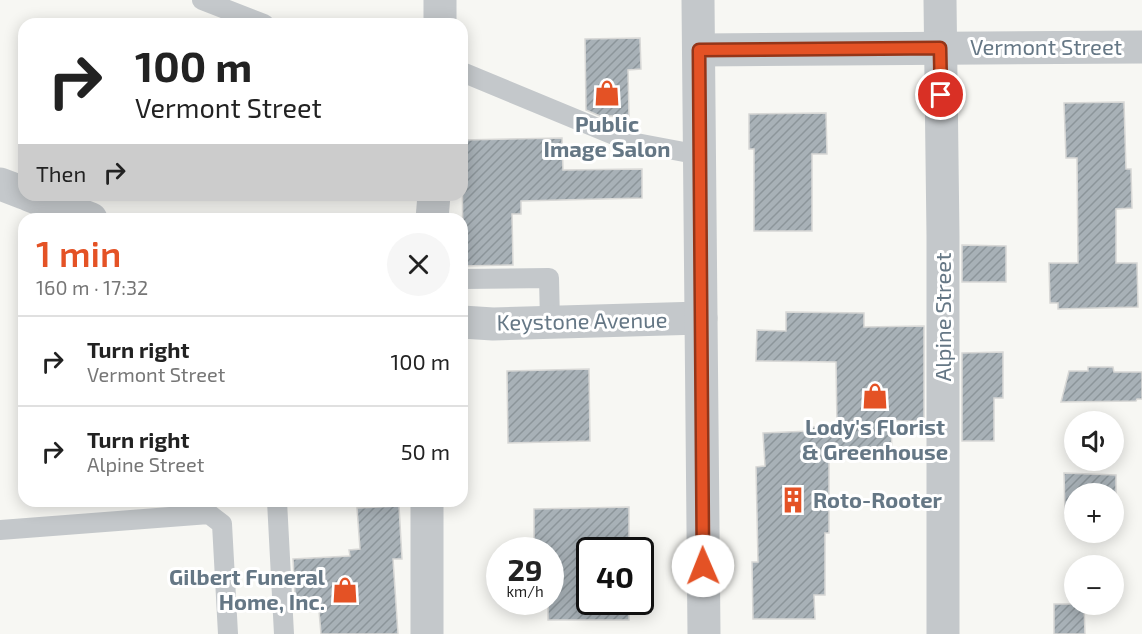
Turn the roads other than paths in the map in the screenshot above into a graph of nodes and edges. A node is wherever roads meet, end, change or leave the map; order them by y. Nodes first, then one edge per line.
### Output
1 (202, 0) edge
2 (440, 0) edge
3 (698, 0) edge
4 (940, 0) edge
5 (248, 18) edge
6 (440, 18) edge
7 (1142, 47) edge
8 (940, 48) junction
9 (699, 50) junction
10 (468, 74) edge
11 (700, 155) junction
12 (0, 184) edge
13 (18, 191) edge
14 (44, 201) edge
15 (76, 213) edge
16 (468, 279) edge
17 (701, 318) junction
18 (468, 322) edge
19 (550, 322) junction
20 (277, 507) edge
21 (427, 507) edge
22 (0, 530) edge
23 (228, 634) edge
24 (285, 634) edge
25 (427, 634) edge
26 (704, 634) edge
27 (943, 634) edge

1 - 5 lane
2 - 6 street
3 - 9 street
4 - 8 street, Alpine Street
7 - 8 street, Vermont Street
8 - 9 street, Vermont Street
8 - 27 street, Alpine Street
9 - 11 street
10 - 11 lane
11 - 17 street
12 - 13 street
14 - 15 street
16 - 19 lane
17 - 19 street, Keystone Avenue
17 - 26 street
18 - 19 street, Keystone Avenue
20 - 24 lane
21 - 25 street
22 - 23 lane

